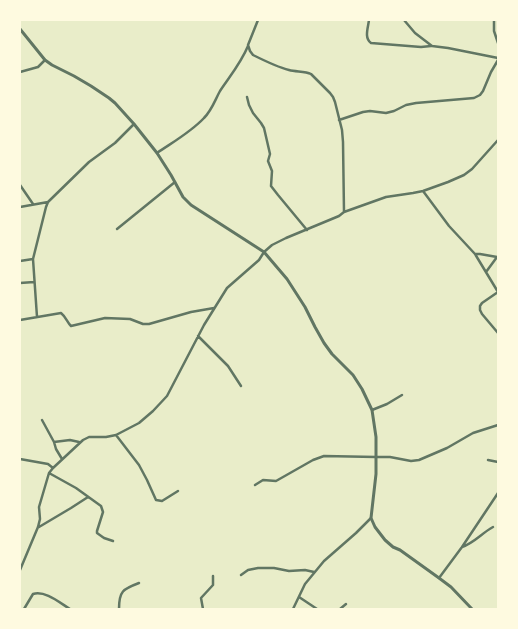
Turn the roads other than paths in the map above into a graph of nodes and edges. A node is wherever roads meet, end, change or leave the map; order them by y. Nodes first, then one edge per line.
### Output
1 (258, 20) edge
2 (369, 20) edge
3 (404, 20) edge
4 (494, 20) edge
5 (20, 29) edge
6 (498, 43) edge
7 (248, 45) junction
8 (432, 46) junction
9 (498, 59) edge
10 (45, 60) junction
11 (20, 72) edge
12 (247, 97) dead end
13 (339, 120) junction
14 (134, 124) junction
15 (498, 140) edge
16 (157, 153) junction
17 (175, 182) junction
18 (20, 185) edge
19 (423, 191) junction
20 (48, 202) junction
21 (33, 204) junction
22 (20, 208) edge
23 (344, 212) junction
24 (117, 229) dead end
25 (308, 230) junction
26 (264, 252) junction
27 (475, 254) junction
28 (497, 258) edge
29 (33, 259) junction
30 (20, 261) edge
31 (486, 272) junction
32 (34, 282) junction
33 (20, 283) edge
34 (498, 292) edge
35 (215, 308) junction
36 (37, 317) junction
37 (20, 320) edge
38 (498, 333) edge
39 (198, 336) junction
40 (241, 386) dead end
41 (402, 395) dead end
42 (372, 410) junction
43 (42, 420) dead end
44 (498, 425) edge
45 (116, 435) junction
46 (54, 442) junction
47 (80, 442) junction
48 (376, 457) junction
49 (20, 459) edge
50 (62, 459) junction
51 (488, 460) dead end
52 (498, 462) edge
53 (53, 468) junction
54 (49, 473) junction
55 (255, 485) dead end
56 (178, 492) dead end
57 (498, 493) edge
58 (88, 497) junction
59 (371, 518) junction
60 (38, 527) junction
61 (493, 527) dead end
62 (113, 541) dead end
63 (462, 547) junction
64 (22, 563) edge
65 (20, 570) edge
66 (314, 572) junction
67 (241, 575) dead end
68 (213, 576) dead end
69 (439, 578) junction
70 (139, 583) dead end
71 (299, 597) junction
72 (346, 604) dead end
73 (24, 609) edge
74 (70, 609) edge
75 (119, 609) edge
76 (203, 609) edge
77 (293, 609) edge
78 (317, 609) edge
79 (340, 609) edge
80 (472, 609) edge

1 - 7 street
2 - 8 street
3 - 8 street
4 - 6 street
5 - 10 street
7 - 13 street
7 - 16 street
8 - 9 street
9 - 13 street
10 - 11 street
10 - 14 street
12 - 25 street
13 - 23 street
14 - 16 street
14 - 20 street
15 - 19 street
16 - 17 street
17 - 24 street
17 - 26 street
18 - 21 street
19 - 23 street
19 - 27 street
20 - 21 street
20 - 29 street
21 - 22 street
23 - 25 street
25 - 26 street
26 - 35 street
26 - 42 street
27 - 28 street
27 - 31 street
28 - 31 street
29 - 30 street
29 - 32 street
31 - 34 street
32 - 33 street
32 - 36 street
34 - 38 street
35 - 36 street
35 - 39 street
36 - 37 street
39 - 40 street
39 - 45 street
41 - 42 street
42 - 48 street
43 - 46 street
44 - 48 street
45 - 47 street
45 - 56 street
46 - 47 street
46 - 50 street
47 - 50 street
48 - 55 street
48 - 59 street
49 - 53 street
50 - 53 street
51 - 52 street
53 - 54 street
54 - 58 street
54 - 60 street
57 - 63 street
58 - 60 street
58 - 62 street
59 - 66 street
59 - 69 street
60 - 64 street
61 - 63 street
63 - 69 street
64 - 65 street
66 - 67 street
66 - 71 street
68 - 76 street
69 - 80 street
70 - 75 street
71 - 77 street
71 - 78 street
72 - 79 street
73 - 74 street

